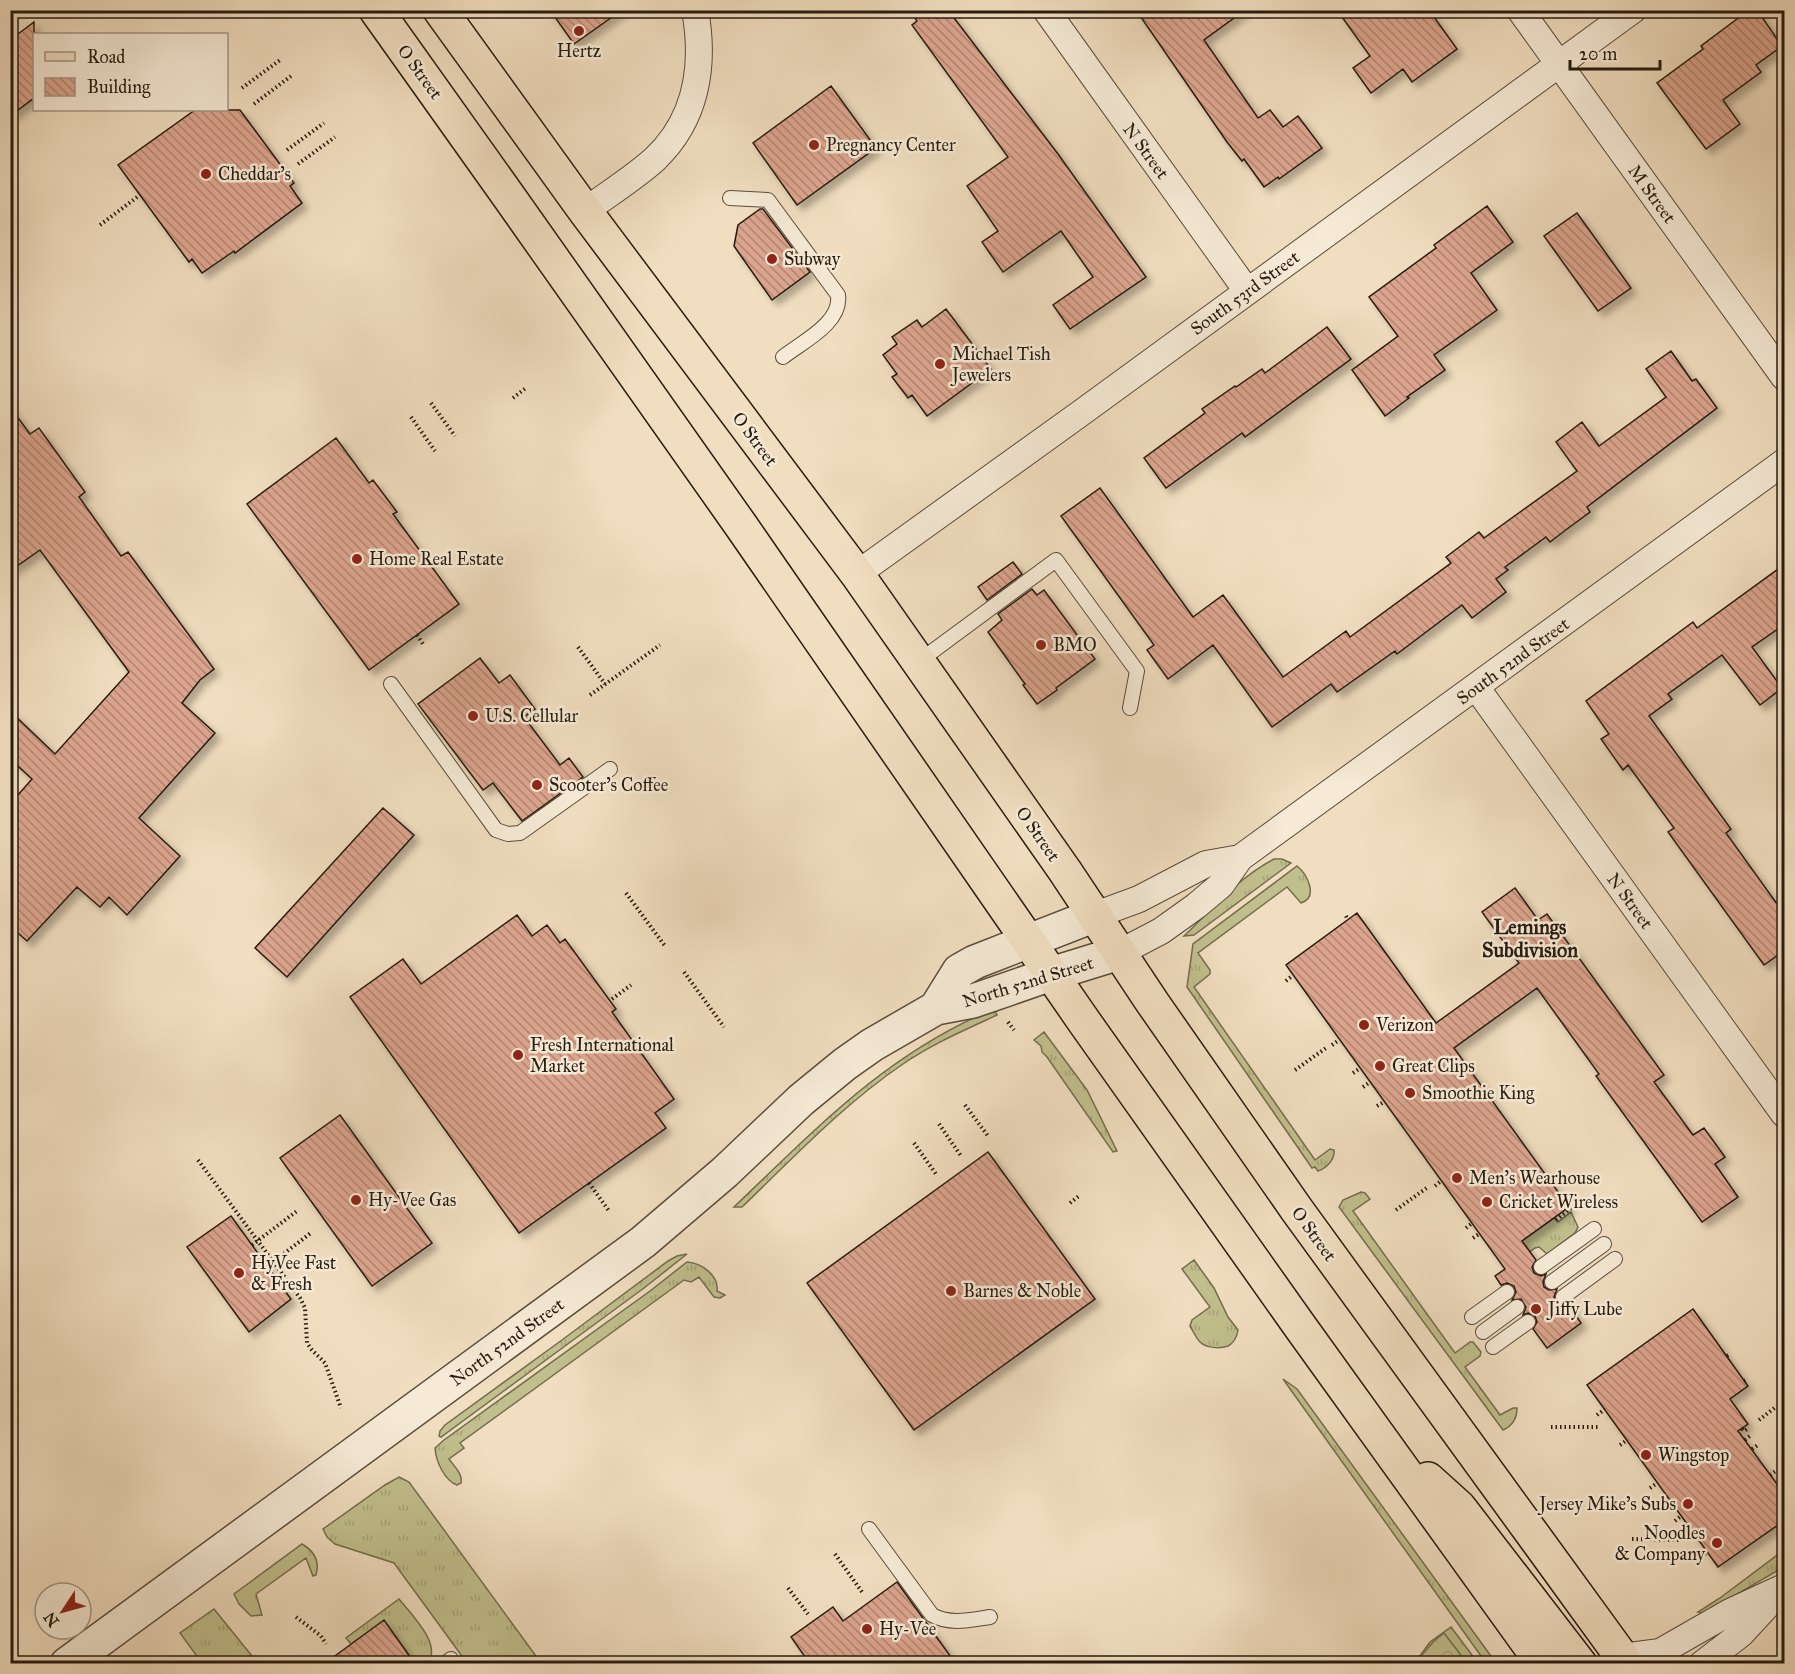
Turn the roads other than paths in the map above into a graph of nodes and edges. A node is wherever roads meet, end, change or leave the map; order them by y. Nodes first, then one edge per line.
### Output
1 (375, 10) edge
2 (440, 10) edge
3 (695, 10) edge
4 (1046, 10) edge
5 (1520, 10) edge
6 (1633, 10) edge
7 (1559, 64) junction
8 (730, 198) dead end
9 (585, 211) junction
10 (1247, 291) junction
11 (783, 357) dead end
12 (1785, 377) edge
13 (1785, 462) edge
14 (857, 574) junction
15 (918, 662) junction
16 (391, 684) dead end
17 (1476, 687) junction
18 (1130, 708) dead end
19 (610, 769) dead end
20 (1240, 858) junction
21 (1093, 916) junction
22 (1029, 941) junction
23 (1119, 953) junction
24 (1051, 974) junction
25 (936, 1008) junction
26 (1785, 1114) edge
27 (1594, 1229) dead end
28 (1604, 1244) dead end
29 (1615, 1259) dead end
30 (1541, 1268) dead end
31 (1552, 1282) dead end
32 (1507, 1292) dead end
33 (1563, 1297) dead end
34 (1517, 1307) dead end
35 (1472, 1317) dead end
36 (1528, 1322) dead end
37 (1483, 1332) dead end
38 (1493, 1347) dead end
39 (1374, 1429) junction
40 (869, 1529) dead end
41 (1784, 1587) edge
42 (990, 1617) dead end
43 (1625, 1660) edge
44 (67, 1664) edge
45 (1543, 1664) edge
46 (1580, 1664) edge
47 (1702, 1664) edge

1 - 22 main road, O Street
2 - 9 main road, O Street
3 - 9 street
4 - 10 street, N Street
5 - 7 street, M Street
6 - 7 street, South 53rd Street
7 - 10 street, South 53rd Street
7 - 12 street, M Street
8 - 11 lane
9 - 14 main road, O Street
10 - 14 street, South 53rd Street
13 - 17 street, South 52nd Street
14 - 15 main road, O Street
15 - 18 lane
15 - 21 main road, O Street
16 - 19 lane
17 - 20 street, South 52nd Street
17 - 26 street, N Street
20 - 21 street, South 52nd Street
20 - 23 street, South 52nd Street
21 - 22 street, North 52nd Street
21 - 23 main road, O Street
22 - 24 main road, O Street
22 - 25 street, North 52nd Street
23 - 24 street, North 52nd Street
23 - 43 main road, O Street
24 - 25 street, North 52nd Street
24 - 39 main road, O Street
25 - 44 street, North 52nd Street
27 - 30 lane
28 - 31 lane
29 - 33 lane
32 - 35 lane
34 - 37 lane
36 - 38 lane
39 - 45 main road, O Street
39 - 46 main road
40 - 42 lane
41 - 43 street
41 - 47 street

